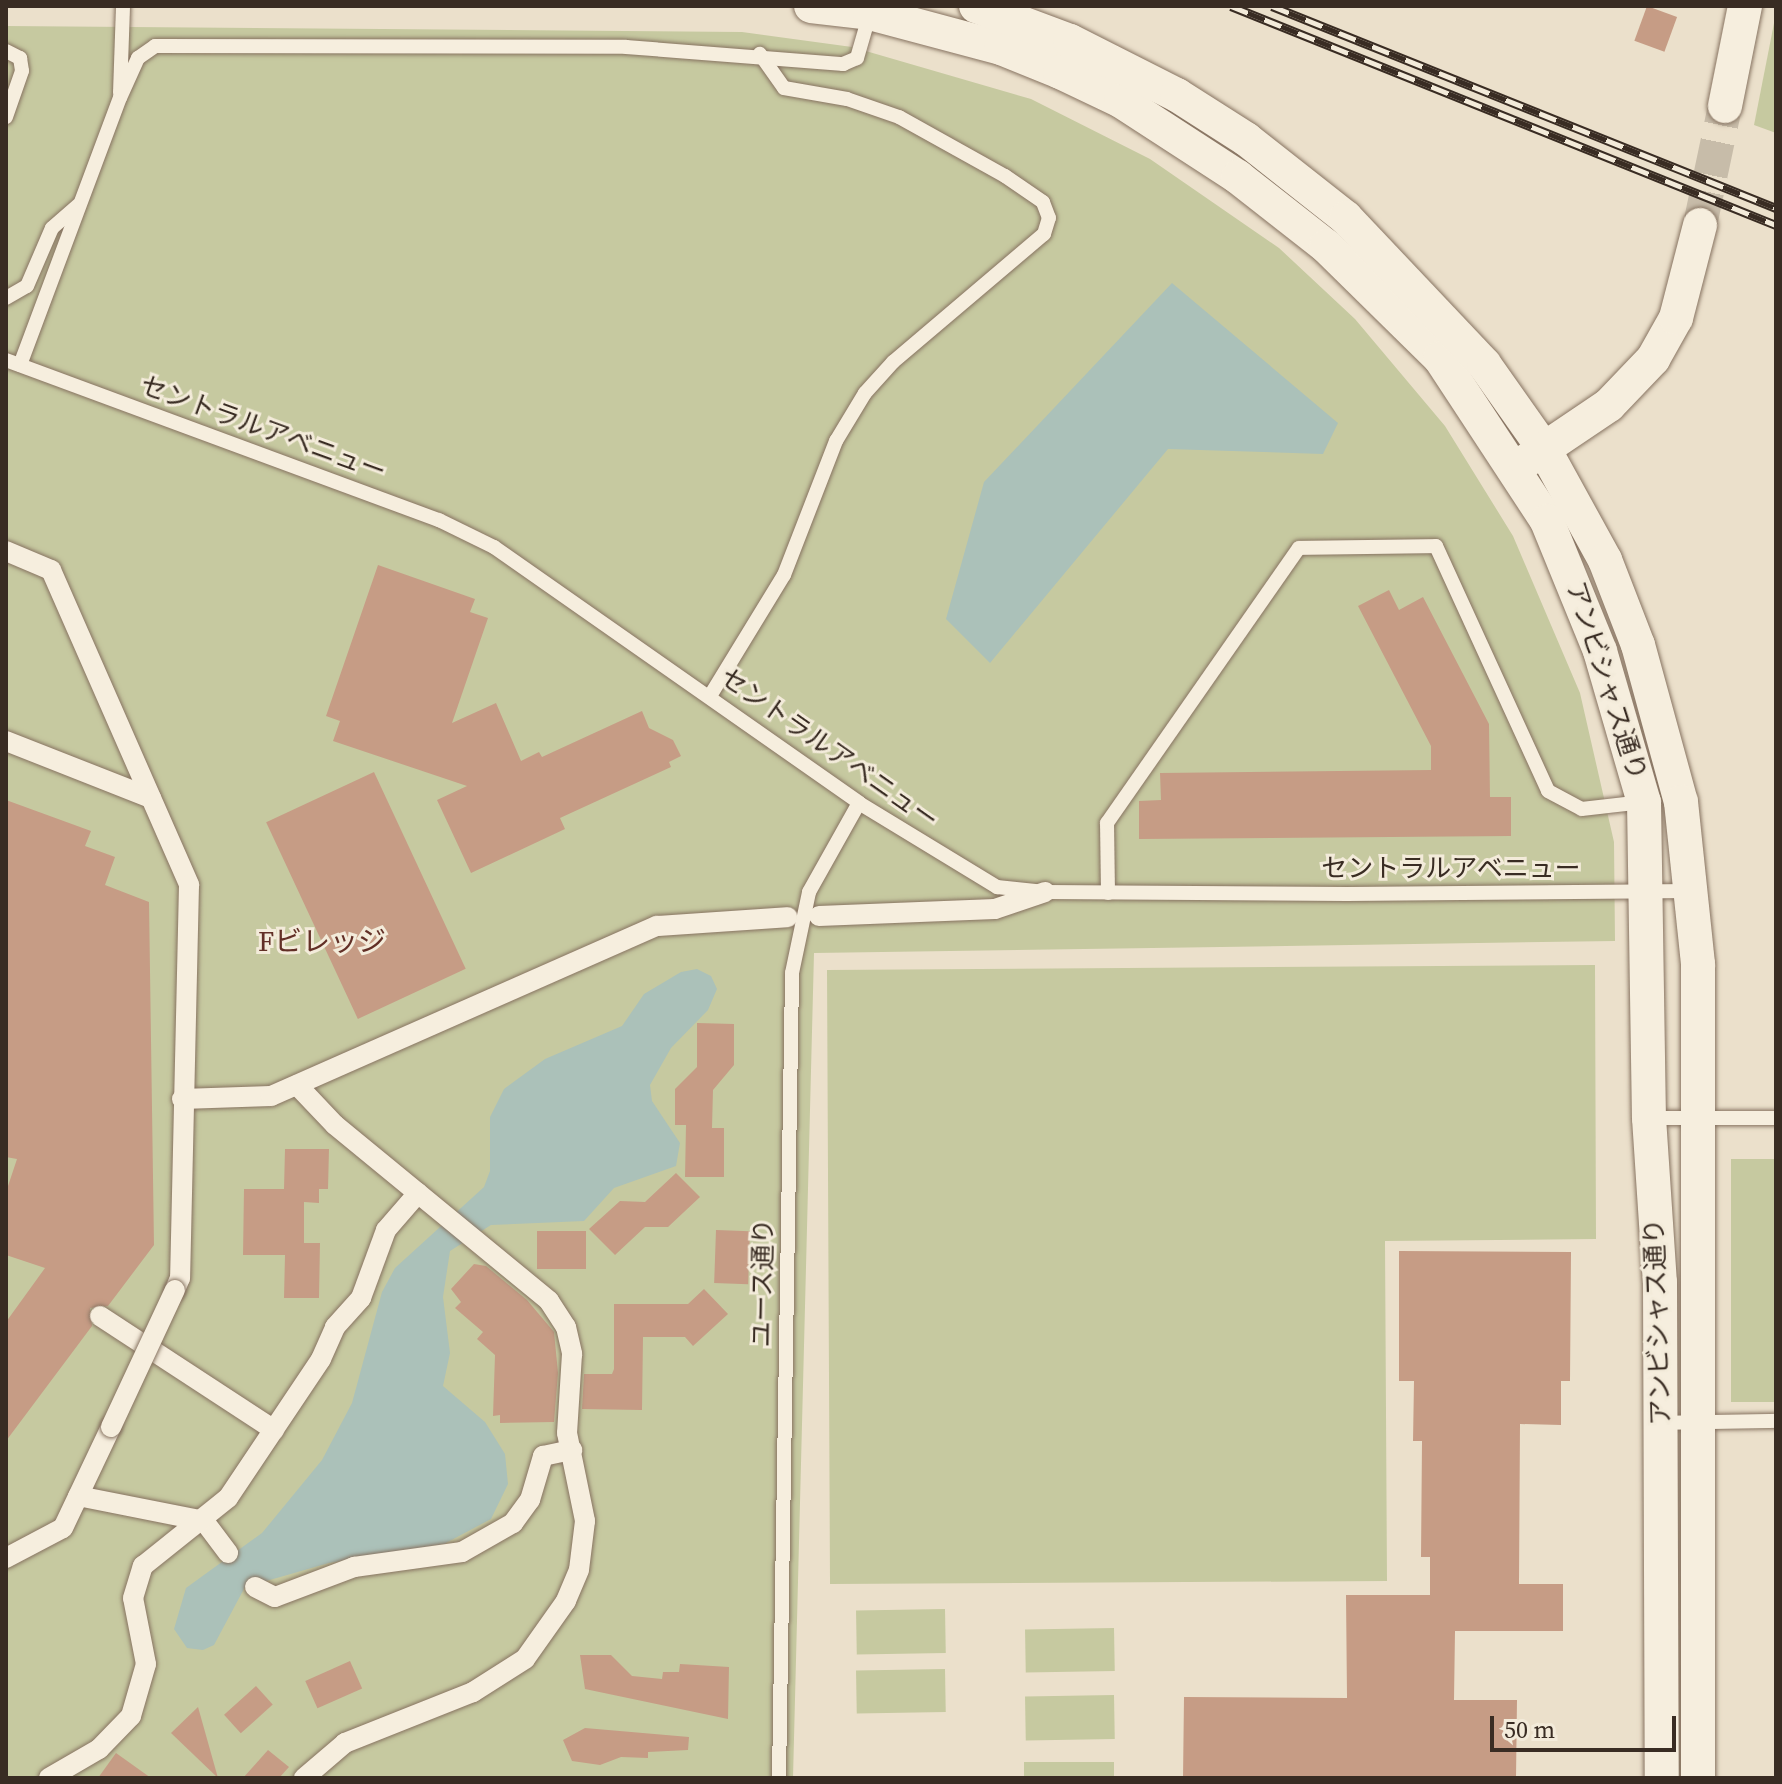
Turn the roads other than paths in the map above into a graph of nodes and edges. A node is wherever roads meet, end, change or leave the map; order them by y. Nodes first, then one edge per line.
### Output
1 (123, 6) edge
2 (811, 6) edge
3 (976, 6) edge
4 (1745, 6) edge
5 (870, 13) junction
6 (6, 51) edge
7 (760, 54) junction
8 (120, 98) junction
9 (1725, 106) tunnel mouth
10 (6, 117) edge
11 (81, 202) junction
12 (1700, 225) tunnel mouth
13 (6, 298) edge
14 (13, 362) edge
15 (1544, 449) junction
16 (1516, 468) junction
17 (6, 551) edge
18 (710, 696) junction
19 (6, 741) edge
20 (151, 798) junction
21 (1644, 802) junction
22 (859, 803) junction
23 (1692, 891) junction
24 (1045, 892) junction
25 (1647, 892) junction
26 (1108, 893) junction
27 (819, 916) dead end
28 (788, 917) dead end
29 (297, 1085) junction
30 (182, 1099) junction
31 (1649, 1118) junction
32 (1776, 1118) edge
33 (1699, 1119) junction
34 (418, 1193) junction
35 (100, 1316) dead end
36 (1776, 1421) edge
37 (1661, 1423) junction
38 (1699, 1423) junction
39 (274, 1430) junction
40 (572, 1450) junction
41 (78, 1496) junction
42 (204, 1521) junction
43 (228, 1553) dead end
44 (6, 1558) edge
45 (255, 1587) dead end
46 (49, 1778) edge
47 (304, 1778) edge
48 (779, 1778) edge
49 (1662, 1778) edge
50 (1698, 1778) edge

1 - 8 lane
2 - 5 street, アンビシャス通り
3 - 15 street, アンビシャス通り
4 - 9 street
5 - 7 lane
5 - 16 street, アンビシャス通り
6 - 10 lane
7 - 8 lane
7 - 18 lane
8 - 11 lane
11 - 13 lane
11 - 14 lane
12 - 15 street
14 - 18 lane, セントラルアベニュー
15 - 16 street
15 - 23 street, アンビシャス通り
16 - 21 street, アンビシャス通り
17 - 20 street
18 - 22 lane, セントラルアベニュー
19 - 20 street
20 - 30 street
21 - 25 street, アンビシャス通り
21 - 26 lane
22 - 24 lane, セントラルアベニュー
22 - 48 lane, ユース通り
23 - 25 lane, セントラルアベニュー
23 - 33 street, アンビシャス通り
24 - 26 lane, セントラルアベニュー
24 - 27 street
25 - 26 lane, セントラルアベニュー
25 - 31 street, アンビシャス通り
28 - 29 street
29 - 30 street
29 - 34 street
30 - 41 street, bridge
31 - 33 lane
31 - 37 street, アンビシャス通り
32 - 33 lane
33 - 38 street, アンビシャス通り
34 - 39 street
34 - 40 street
35 - 39 street
36 - 38 lane
37 - 38 lane
37 - 49 street, アンビシャス通り
38 - 50 street, アンビシャス通り
39 - 42 street
40 - 45 street
40 - 47 street
41 - 42 street
41 - 44 street
42 - 43 street
42 - 46 street

